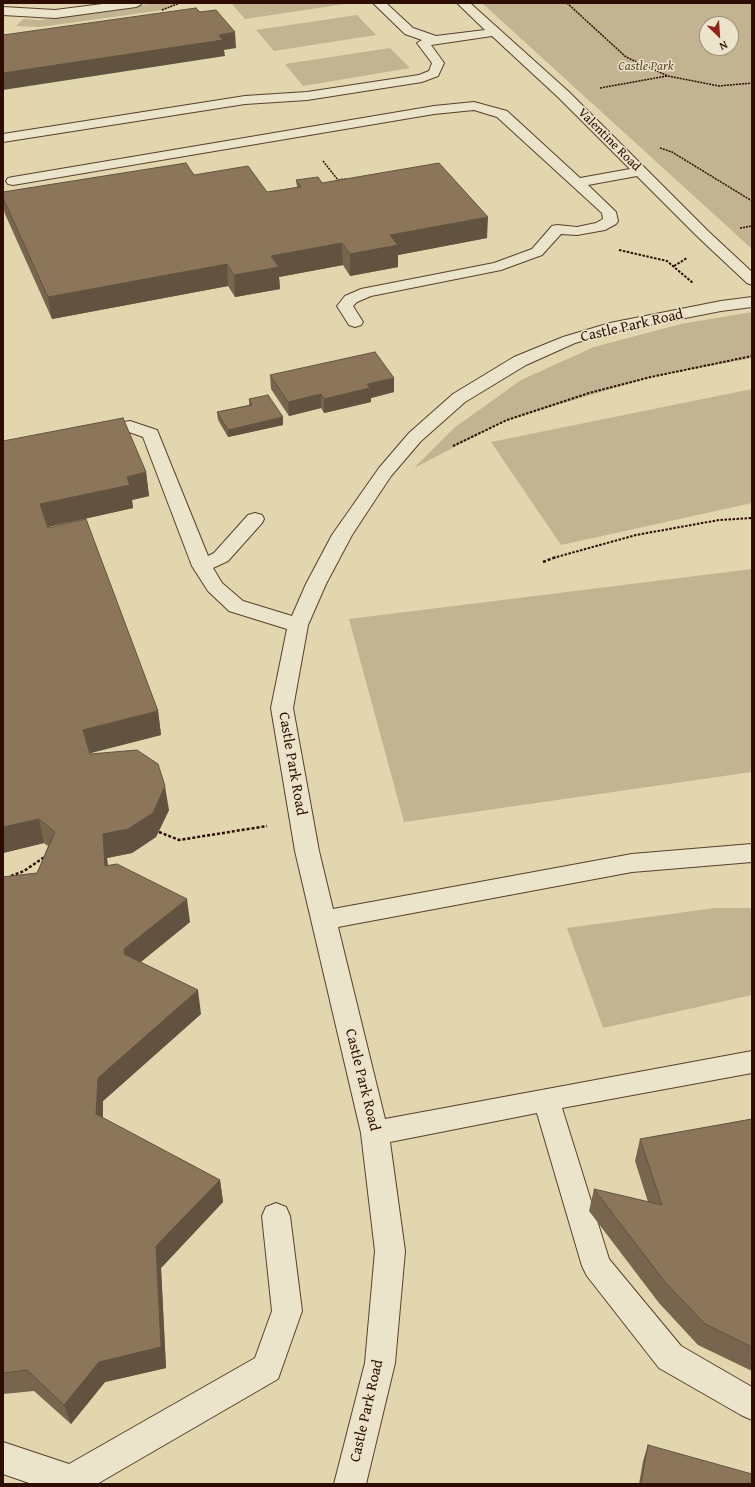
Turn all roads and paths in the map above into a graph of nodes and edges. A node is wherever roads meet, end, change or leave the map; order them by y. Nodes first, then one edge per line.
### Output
1 (136, 3) edge
2 (379, 3) edge
3 (463, 3) edge
4 (567, 3) edge
5 (3, 12) edge
6 (494, 32) junction
7 (435, 40) junction
8 (668, 76) junction
9 (752, 84) edge
10 (564, 94) junction
11 (3, 138) edge
12 (618, 149) junction
13 (323, 161) dead end
14 (640, 171) junction
15 (345, 180) edge
16 (13, 181) dead end
17 (578, 183) junction
18 (752, 201) edge
19 (589, 228) junction
20 (752, 280) edge
21 (752, 302) edge
22 (721, 306) junction
23 (355, 322) dead end
24 (752, 356) edge
25 (78, 435) edge
26 (450, 448) dead end
27 (752, 518) edge
28 (255, 519) dead end
29 (543, 562) dead end
30 (202, 566) junction
31 (298, 625) junction
32 (302, 821) junction
33 (159, 832) edge
34 (47, 854) edge
35 (752, 854) edge
36 (10, 877) edge
37 (323, 920) junction
38 (752, 1062) edge
39 (546, 1100) junction
40 (375, 1133) junction
41 (276, 1216) dead end
42 (752, 1404) edge
43 (3, 1458) edge
44 (350, 1484) edge

1 - 5 street
2 - 7 street
3 - 6 street, Valentine Road
4 - 8 path
6 - 7 street
6 - 10 street, Valentine Road
7 - 11 street
8 - 9 path
8 - 10 path
10 - 12 street, Valentine Road
12 - 14 street, Valentine Road
12 - 18 path
13 - 15 path
14 - 17 street
14 - 20 street, Valentine Road
16 - 17 street
17 - 19 street
19 - 22 path
19 - 23 street
21 - 22 street, Castle Park Road
22 - 31 street, Castle Park Road
24 - 26 path
25 - 30 street
27 - 29 path
28 - 30 street
30 - 31 street
31 - 32 street, Castle Park Road
32 - 33 path
32 - 37 street, Castle Park Road
34 - 36 path
35 - 37 street
37 - 40 street, Castle Park Road
38 - 39 street
39 - 40 street
39 - 42 street
40 - 44 street, Castle Park Road
41 - 43 street

